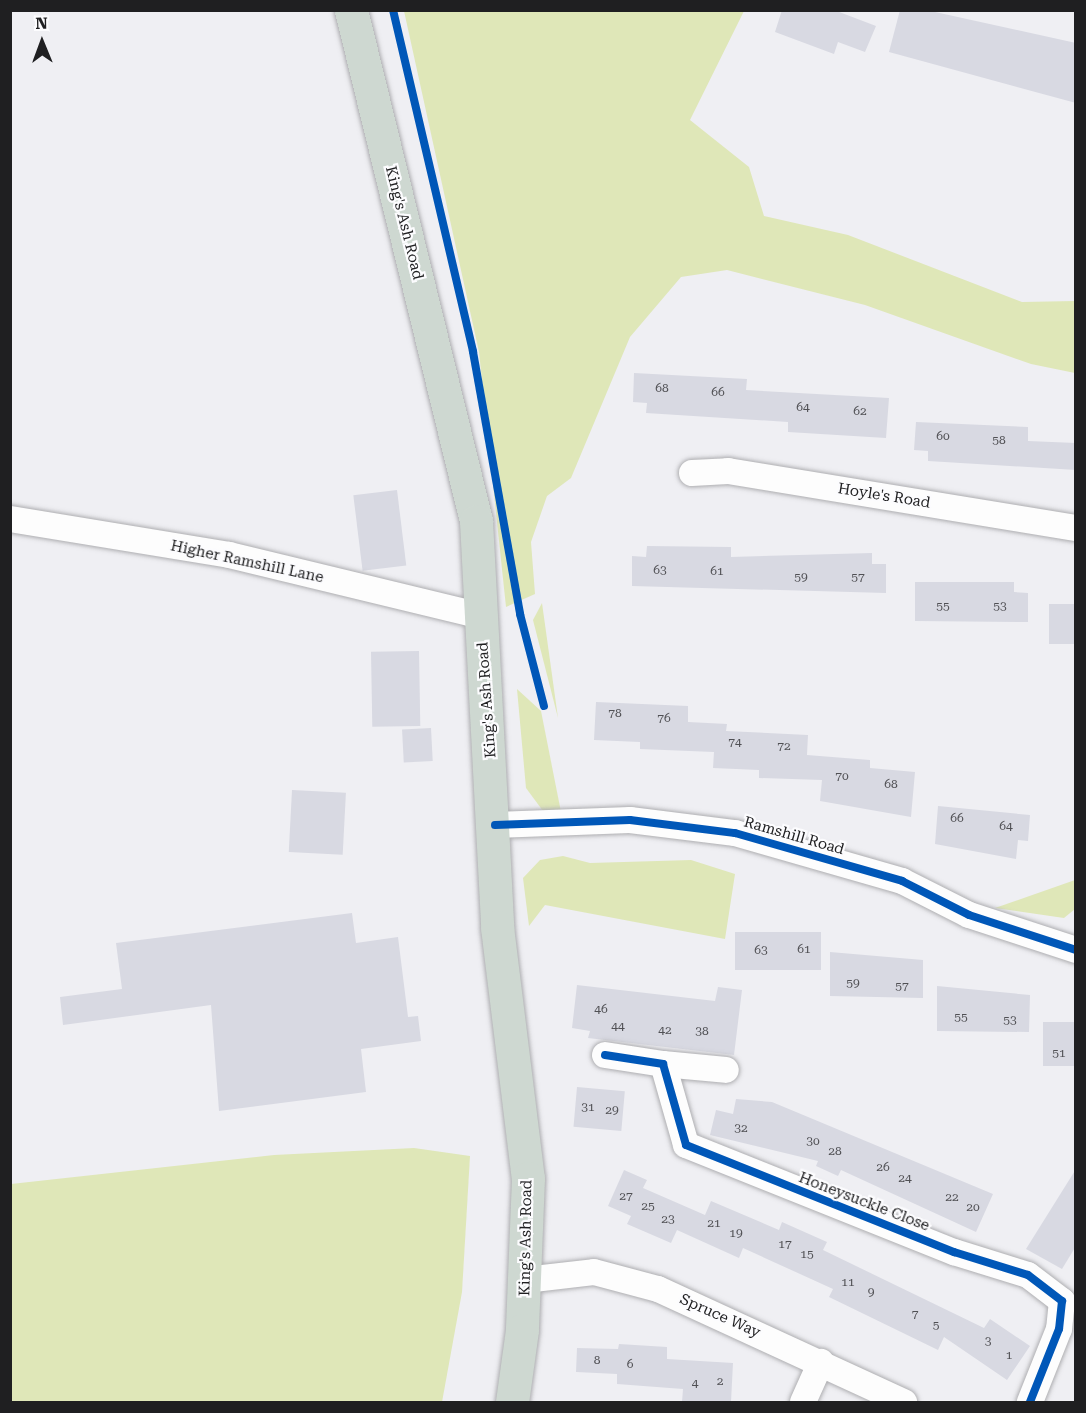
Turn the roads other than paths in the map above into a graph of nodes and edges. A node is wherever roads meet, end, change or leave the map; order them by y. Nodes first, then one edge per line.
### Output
1 (351, 10) edge
2 (693, 473) dead end
3 (10, 519) edge
4 (1076, 528) edge
5 (481, 616) junction
6 (495, 825) junction
7 (1074, 946) edge
8 (605, 1055) dead end
9 (663, 1064) junction
10 (726, 1070) dead end
11 (525, 1280) junction
12 (1069, 1294) edge
13 (821, 1362) junction
14 (512, 1402) edge
15 (803, 1402) edge
16 (904, 1402) edge
17 (1030, 1402) edge

1 - 5 highway, King's Ash Road
2 - 4 street, Hoyle's Road
3 - 5 street, Higher Ramshill Lane
5 - 6 highway, King's Ash Road
6 - 7 street, Ramshill Road
6 - 11 highway, King's Ash Road
8 - 9 street
9 - 10 street
9 - 12 street, Honeysuckle Close
11 - 13 street, Spruce Way
11 - 14 highway, King's Ash Road
12 - 17 street, Honeysuckle Close
13 - 15 street
13 - 16 street, Spruce Way

